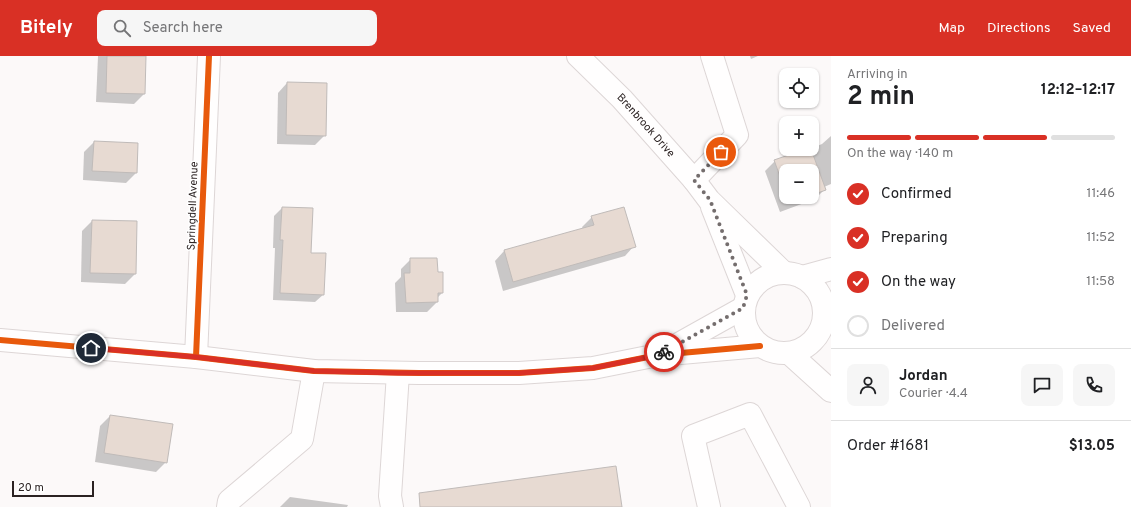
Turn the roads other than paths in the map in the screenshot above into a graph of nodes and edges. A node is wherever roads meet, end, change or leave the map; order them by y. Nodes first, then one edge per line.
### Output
1 (209, 56) edge
2 (578, 56) edge
3 (712, 56) edge
4 (694, 180) junction
5 (710, 200) junction
6 (831, 269) edge
7 (792, 274) junction
8 (745, 301) junction
9 (826, 314) edge
10 (0, 340) edge
11 (831, 343) edge
12 (760, 346) junction
13 (789, 353) junction
14 (658, 355) junction
15 (196, 357) junction
16 (314, 371) junction
17 (398, 373) junction
18 (831, 391) edge
19 (228, 507) edge
20 (392, 507) edge
21 (709, 507) edge
22 (799, 507) edge

1 - 15 street, Springdell Avenue
2 - 4 street, Brenbrook Drive
3 - 4 street
4 - 5 street, Brenbrook Drive
5 - 7 street, Brenbrook Drive
5 - 8 street, Brenbrook Drive
6 - 7 street
7 - 8 street
7 - 9 street
8 - 12 street
8 - 14 street
9 - 11 street
9 - 13 street
10 - 15 street
12 - 13 street
12 - 14 street
13 - 18 street
14 - 17 street
15 - 16 street
16 - 17 street
16 - 19 street
17 - 20 street
21 - 22 street

